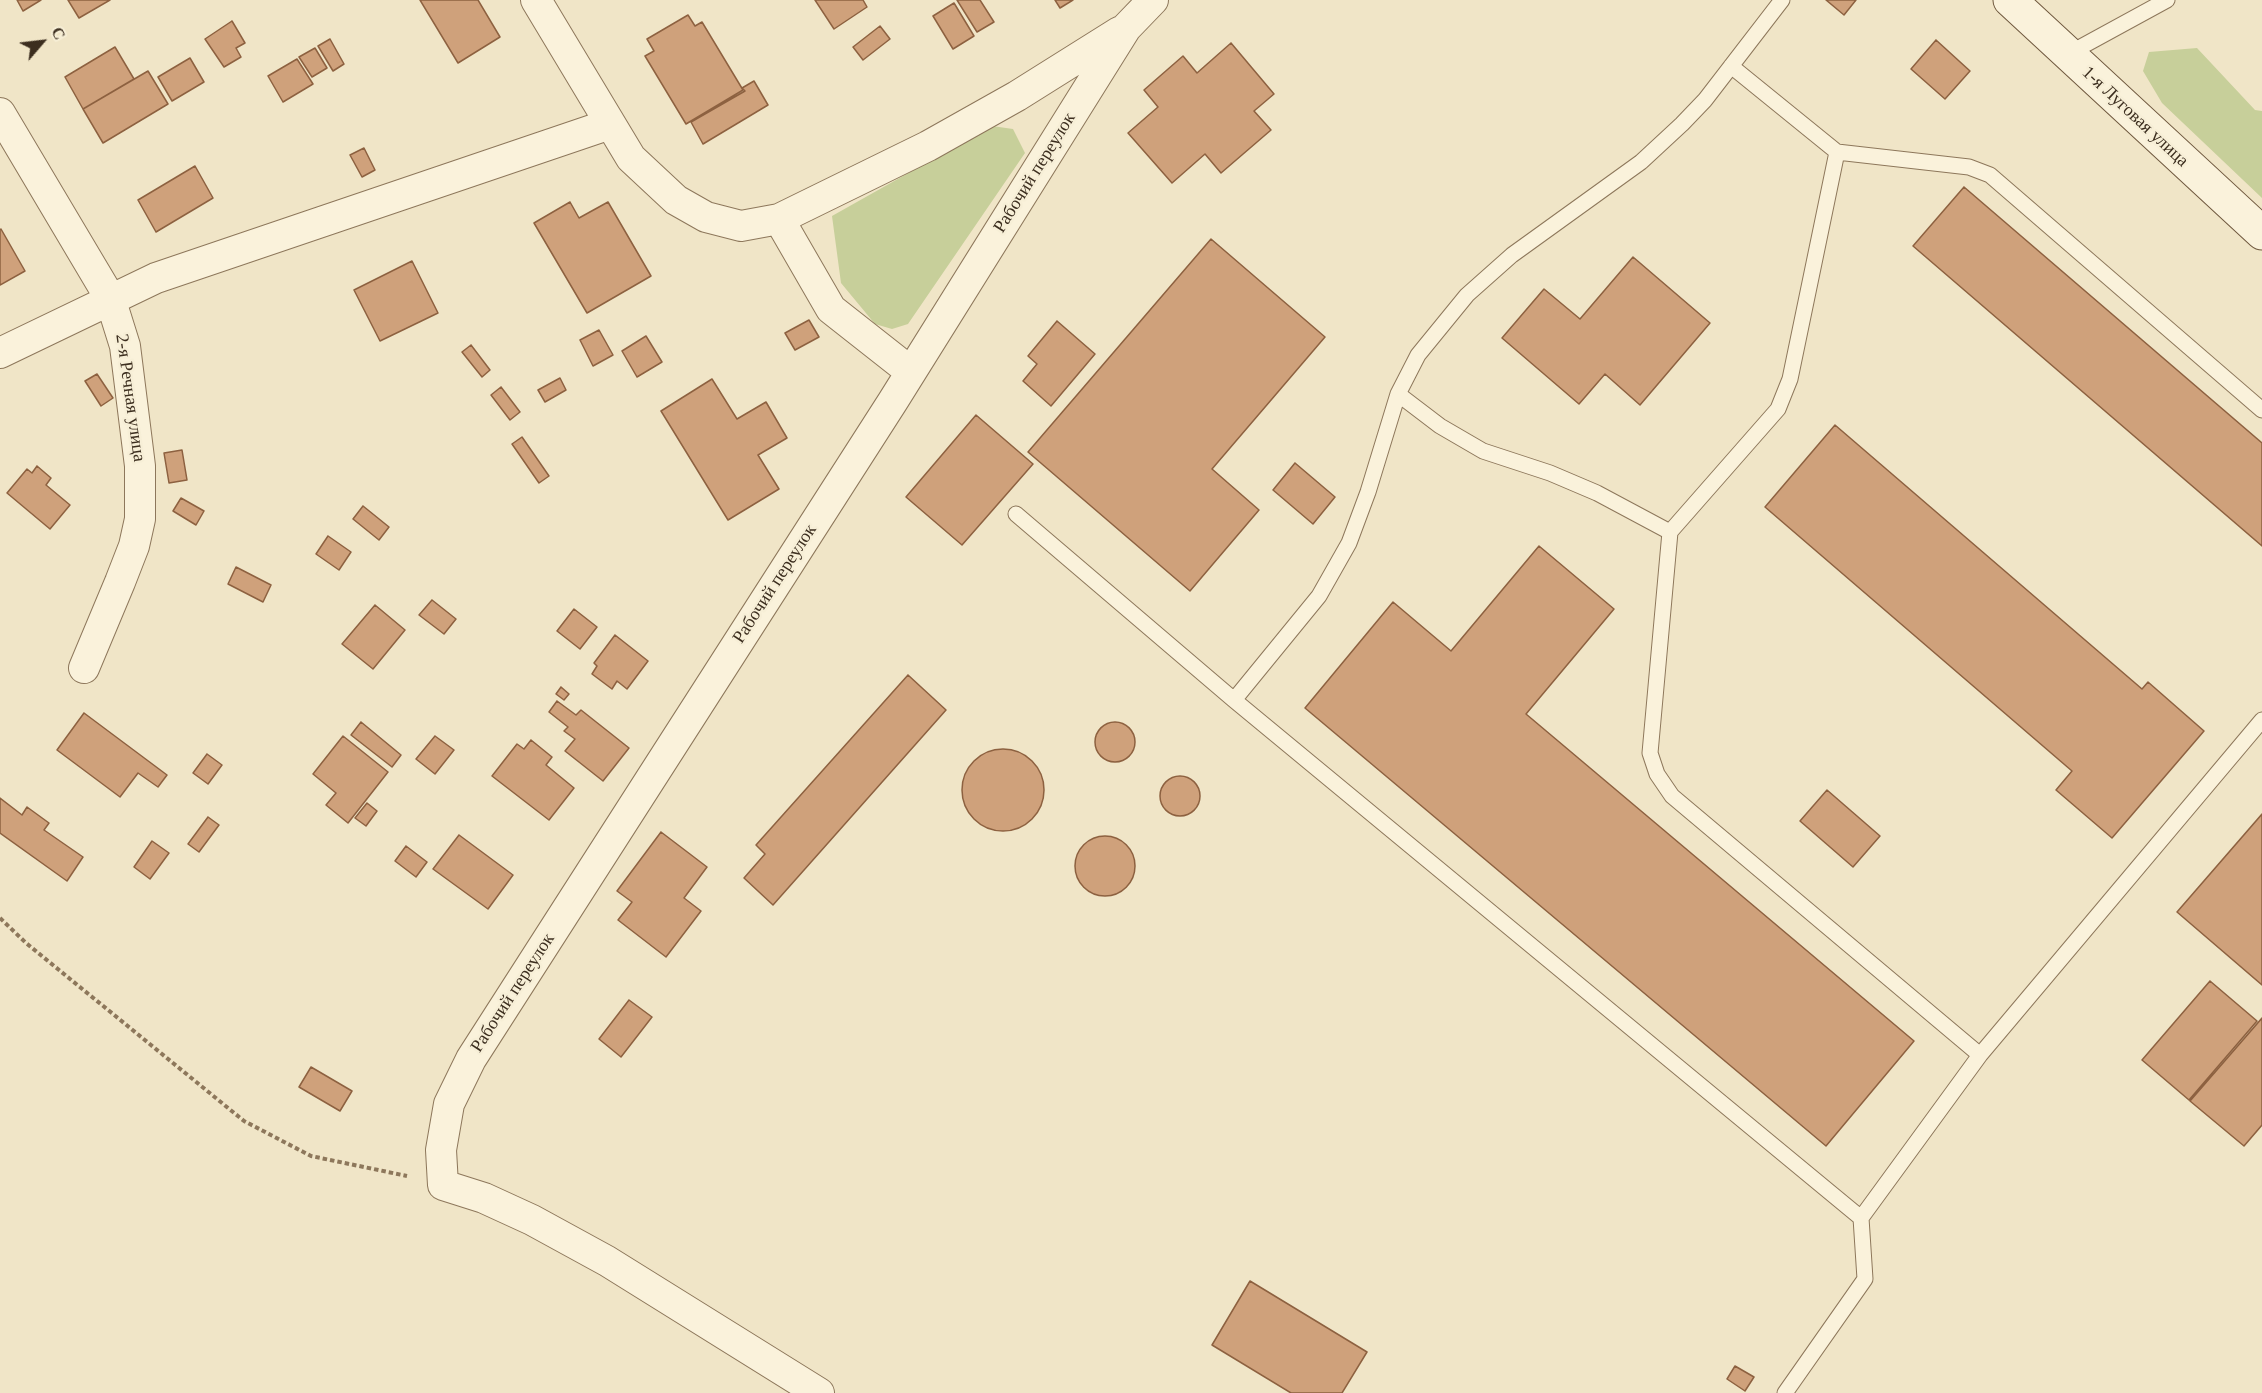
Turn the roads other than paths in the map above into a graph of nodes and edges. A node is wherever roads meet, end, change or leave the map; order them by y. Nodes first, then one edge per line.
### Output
1 (536, 0) edge
2 (1153, 0) edge
3 (1782, 0) edge
4 (2010, 0) edge
5 (2167, 0) edge
6 (1126, 28) junction
7 (2068, 54) junction
8 (1731, 66) junction
9 (0, 113) edge
10 (610, 124) junction
11 (1837, 152) junction
12 (779, 219) junction
13 (2262, 233) edge
14 (110, 298) junction
15 (0, 353) edge
16 (911, 372) junction
17 (1398, 394) junction
18 (2262, 410) edge
19 (1016, 514) dead end
20 (1670, 532) junction
21 (84, 668) dead end
22 (1234, 700) junction
23 (2262, 720) edge
24 (1980, 1055) junction
25 (1861, 1218) junction
26 (819, 1393) edge
27 (1785, 1393) edge

1 - 10 street
2 - 6 street, Рабочий переулок
3 - 8 lane
4 - 7 street, 1-я Луговая улица
5 - 7 lane
6 - 12 street
6 - 16 street, Рабочий переулок
7 - 13 street, 1-я Луговая улица
8 - 11 lane
8 - 17 lane
9 - 14 street, 2-я Речная улица
10 - 12 street
10 - 14 street
11 - 18 lane
11 - 20 lane
12 - 16 street
14 - 15 street
14 - 21 street, 2-я Речная улица
16 - 26 street, Рабочий переулок
17 - 20 lane
17 - 22 lane
19 - 22 lane
20 - 24 lane
22 - 25 lane
23 - 24 lane
24 - 25 lane
25 - 27 lane

